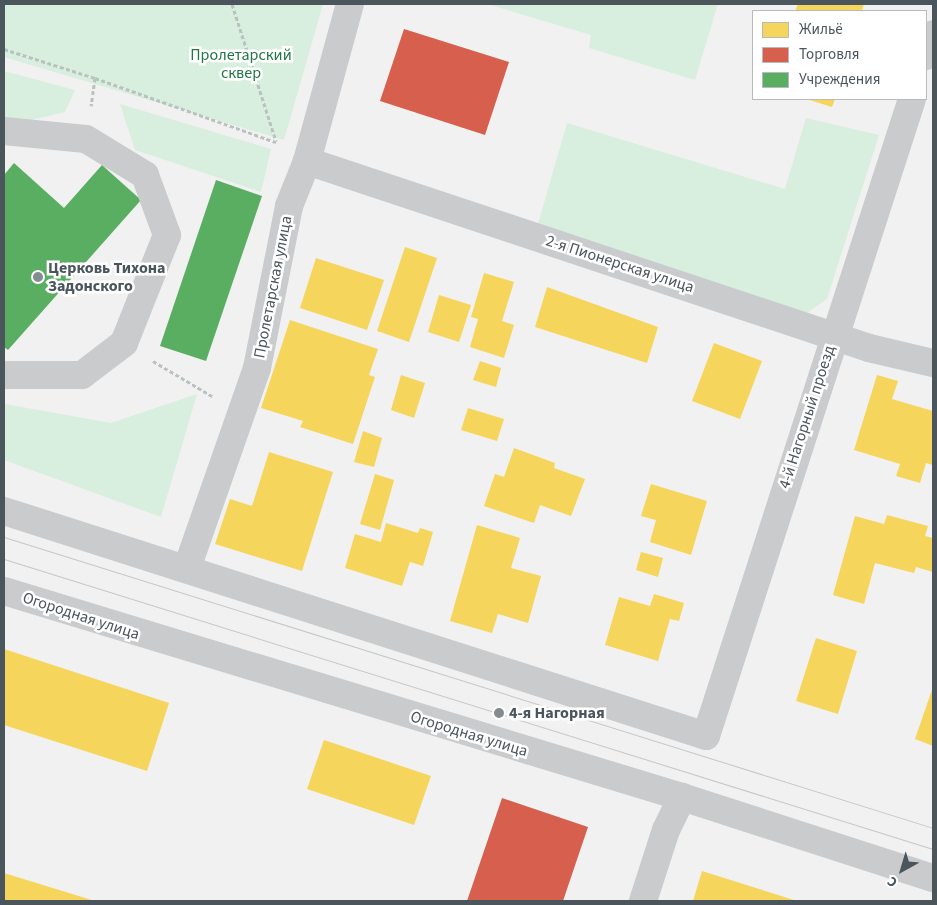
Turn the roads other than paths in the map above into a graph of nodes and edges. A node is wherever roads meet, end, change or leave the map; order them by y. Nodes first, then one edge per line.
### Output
1 (350, 4) edge
2 (933, 34) edge
3 (927, 53) edge
4 (912, 100) edge
5 (4, 131) edge
6 (307, 161) junction
7 (834, 334) junction
8 (933, 363) edge
9 (4, 375) edge
10 (4, 511) edge
11 (187, 568) junction
12 (4, 591) edge
13 (682, 797) junction
14 (933, 878) edge
15 (643, 901) edge

1 - 6 street, Пролетарская улица
2 - 3 street
4 - 7 street, 4-й Нагорный проезд
5 - 9 street
6 - 7 street, 2-я Пионерская улица
6 - 11 street, Пролетарская улица
7 - 8 street, 2-я Пионерская улица
7 - 11 street, 4-й Нагорный проезд
10 - 11 street
12 - 13 street, Огородная улица
13 - 14 street, Огородная улица
13 - 15 street

